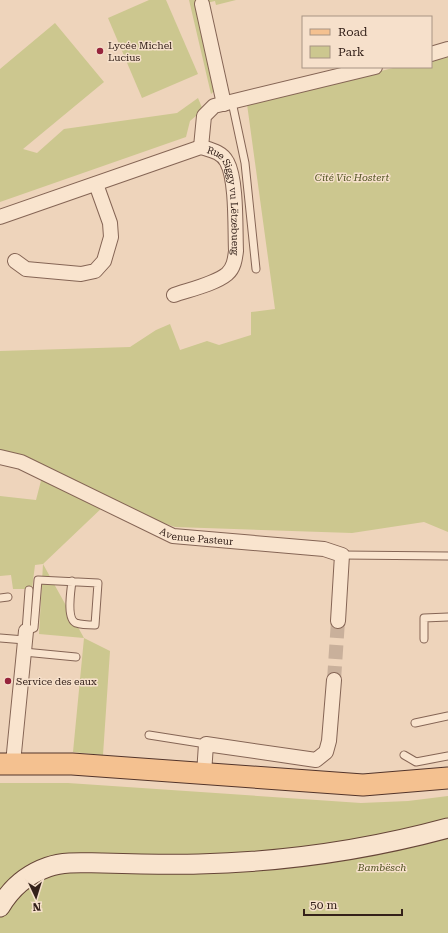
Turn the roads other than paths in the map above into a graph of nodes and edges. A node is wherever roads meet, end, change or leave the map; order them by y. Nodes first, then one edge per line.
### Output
1 (202, 4) dead end
2 (448, 49) edge
3 (432, 54) edge
4 (371, 68) edge
5 (228, 103) junction
6 (201, 147) junction
7 (96, 184) junction
8 (0, 217) edge
9 (15, 262) dead end
10 (256, 269) dead end
11 (174, 295) dead end
12 (0, 457) edge
13 (342, 555) junction
14 (448, 556) edge
15 (72, 581) junction
16 (29, 590) dead end
17 (8, 597) dead end
18 (0, 598) edge
19 (448, 618) edge
20 (338, 621) tunnel mouth
21 (0, 638) edge
22 (424, 639) dead end
23 (25, 641) junction
24 (76, 657) dead end
25 (334, 680) tunnel mouth
26 (448, 716) edge
27 (415, 723) dead end
28 (150, 735) dead end
29 (206, 744) junction
30 (404, 755) dead end
31 (448, 756) edge
32 (6, 763) edge
33 (204, 774) junction
34 (448, 778) edge
35 (448, 828) edge
36 (0, 907) edge

1 - 5 street
2 - 3 street
4 - 5 street, Rue Siggy vu Lëtzebuerg
5 - 6 street, Rue Siggy vu Lëtzebuerg
5 - 10 lane
6 - 7 street, Rue Siggy vu Lëtzebuerg
6 - 11 street, Rue Siggy vu Lëtzebuerg
7 - 8 street, Rue Siggy vu Lëtzebuerg
7 - 9 street
12 - 13 street, Avenue Pasteur
13 - 14 lane
13 - 20 street
15 - 15 lane
15 - 23 lane
16 - 23 lane
17 - 18 lane
19 - 22 lane
21 - 23 lane
23 - 24 lane
23 - 32 street
25 - 29 street
26 - 27 lane
28 - 29 lane
29 - 33 street
30 - 31 lane
32 - 33 main road
33 - 34 main road
35 - 36 main road

